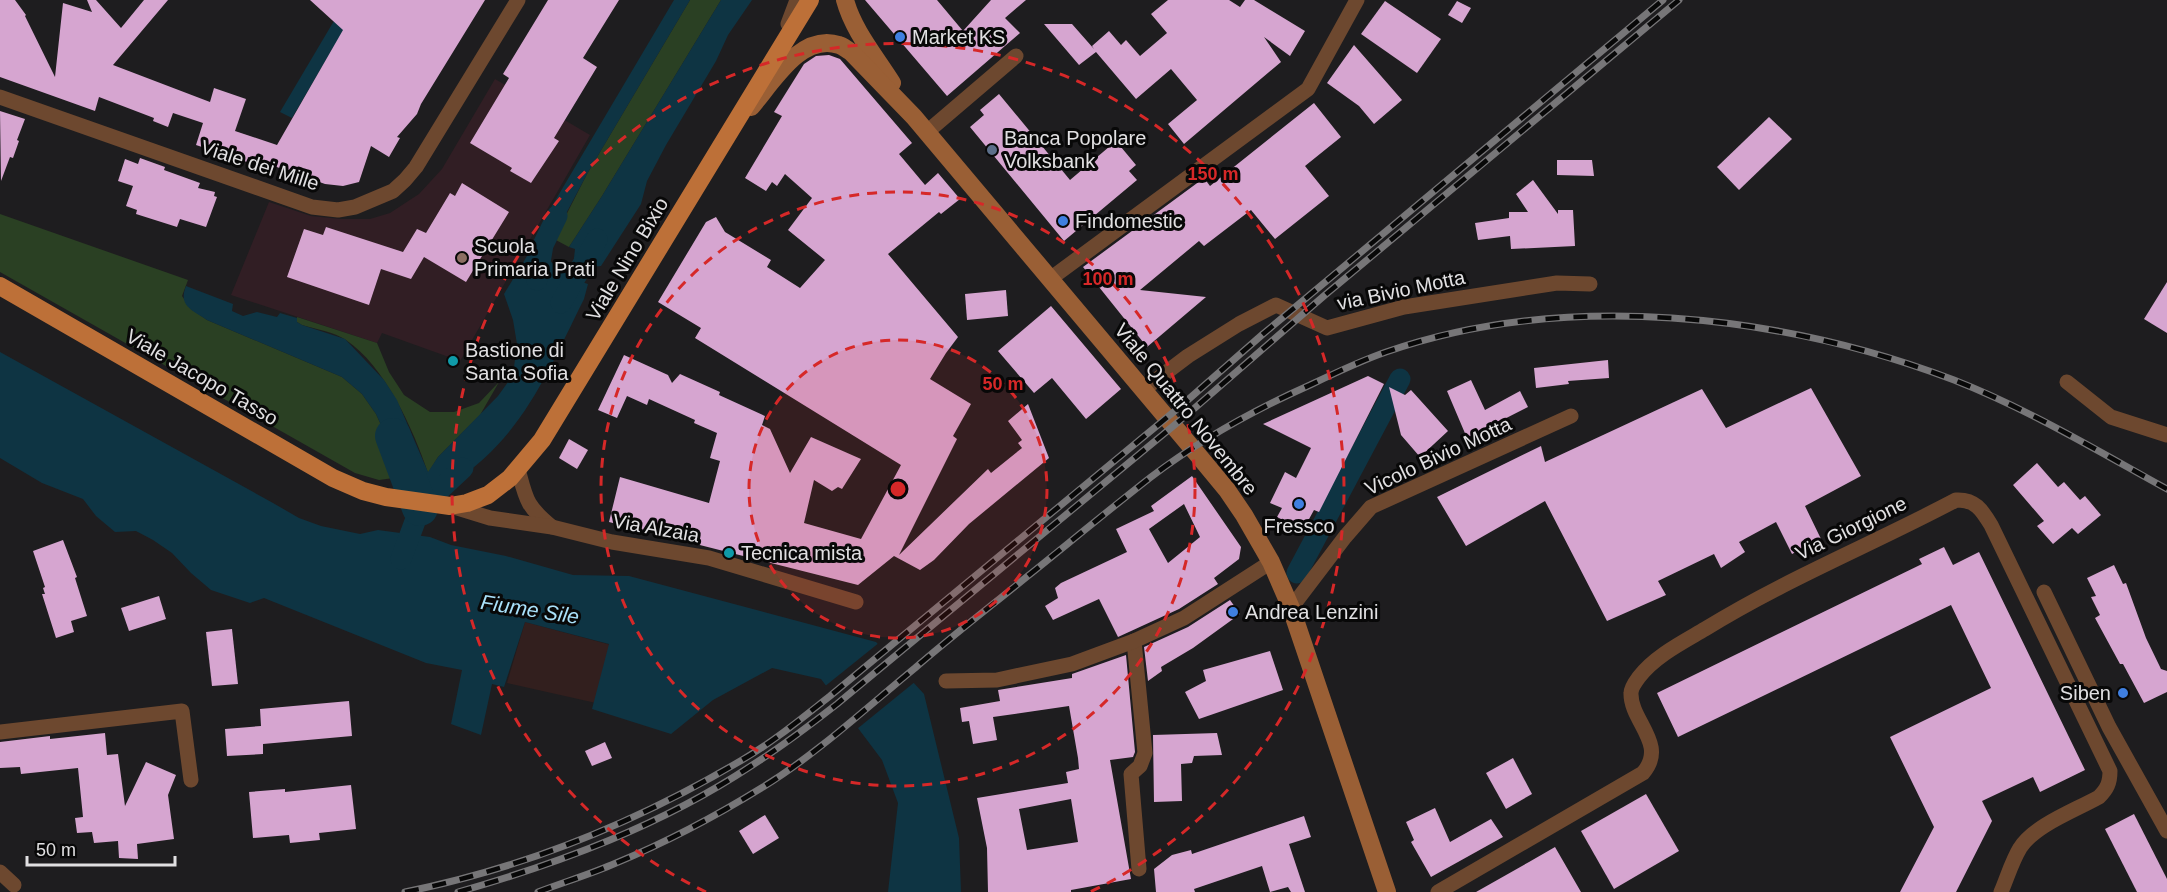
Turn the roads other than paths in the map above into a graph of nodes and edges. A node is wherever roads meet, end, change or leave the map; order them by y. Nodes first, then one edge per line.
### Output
1 (518, 0) edge
2 (797, 0) edge
3 (810, 0) edge
4 (845, 0) edge
5 (1357, 0) edge
6 (1016, 56) dead end
7 (767, 73) junction
8 (0, 98) edge
9 (914, 117) junction
10 (734, 126) junction
11 (927, 132) junction
12 (1050, 279) junction
13 (1590, 284) dead end
14 (0, 286) edge
15 (2067, 382) dead end
16 (1143, 390) junction
17 (1571, 416) dead end
18 (2167, 435) edge
19 (518, 469) junction
20 (450, 506) junction
21 (552, 527) junction
22 (1271, 562) junction
23 (2044, 591) dead end
24 (856, 602) dead end
25 (1291, 608) junction
26 (1134, 641) junction
27 (946, 681) dead end
28 (0, 732) edge
29 (191, 780) dead end
30 (2167, 831) edge
31 (1139, 869) dead end
32 (0, 872) edge
33 (14, 885) dead end
34 (1388, 892) edge
35 (1438, 892) edge
36 (2001, 892) edge

1 - 8 street, Viale dei Mille
2 - 7 street
3 - 7 main road, Viale Nino Bixio
4 - 9 main road, Viale Quattro Novembre
5 - 12 street
6 - 11 street
7 - 10 main road, Viale Nino Bixio
9 - 10 main road, Viale Quattro Novembre
9 - 11 main road, Viale Quattro Novembre
10 - 19 main road, Viale Nino Bixio
11 - 12 main road, Viale Quattro Novembre
12 - 16 main road, Viale Quattro Novembre
13 - 16 street, via Bivio Motta
14 - 20 main road, Viale Jacopo Tasso
15 - 18 street
16 - 22 main road, Viale Quattro Novembre
17 - 25 street, Vicolo Bivio Motta
19 - 20 main road, Viale Nino Bixio
19 - 21 street
20 - 21 street, Via Alzaia
21 - 24 street, Via Alzaia
22 - 25 main road, Viale Quattro Novembre
22 - 26 street
23 - 30 street
25 - 34 main road, Viale Quattro Novembre
26 - 27 street
26 - 31 street
28 - 29 street
32 - 33 street
35 - 36 street, Via Giorgione

